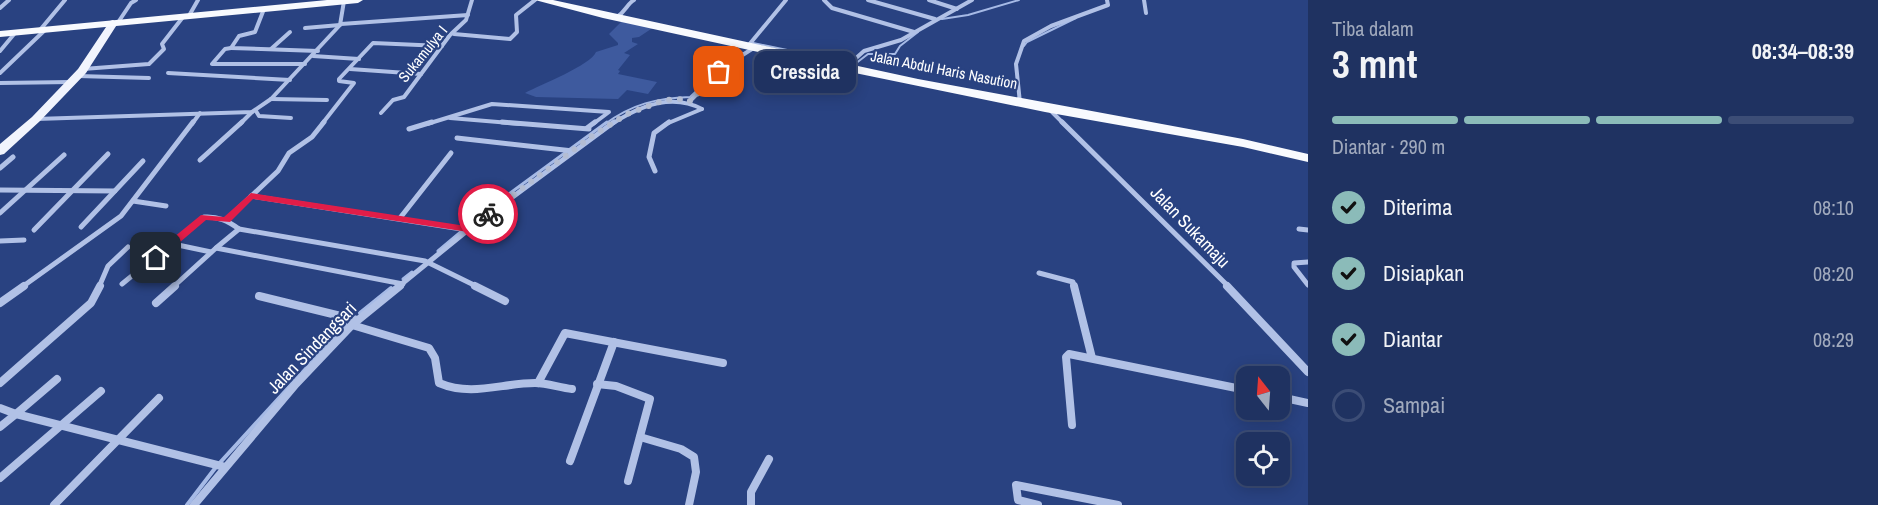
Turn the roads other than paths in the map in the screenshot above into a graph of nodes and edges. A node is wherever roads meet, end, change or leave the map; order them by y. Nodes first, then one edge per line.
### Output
1 (9, 0) edge
2 (65, 0) edge
3 (136, 0) edge
4 (198, 0) edge
5 (358, 0) edge
6 (472, 0) edge
7 (535, 0) edge
8 (634, 0) edge
9 (786, 0) edge
10 (824, 0) edge
11 (868, 0) edge
12 (929, 0) edge
13 (969, 0) edge
14 (1107, 0) edge
15 (1144, 0) edge
16 (339, 1) edge
17 (546, 1) edge
18 (0, 8) edge
19 (264, 9) junction
20 (957, 9) junction
21 (1146, 13) dead end
22 (187, 15) junction
23 (468, 15) junction
24 (617, 17) junction
25 (936, 20) junction
26 (116, 22) junction
27 (340, 25) junction
28 (304, 28) dead end
29 (43, 30) junction
30 (290, 32) dead end
31 (914, 32) junction
32 (15, 33) junction
33 (0, 34) edge
34 (454, 34) junction
35 (442, 46) junction
36 (751, 46) junction
37 (231, 48) junction
38 (271, 49) junction
39 (0, 51) edge
40 (318, 51) junction
41 (313, 56) junction
42 (358, 59) junction
43 (305, 64) junction
44 (848, 64) junction
45 (350, 69) junction
46 (0, 73) edge
47 (168, 73) dead end
48 (421, 74) junction
49 (77, 76) junction
50 (149, 78) dead end
51 (290, 80) junction
52 (0, 83) edge
53 (271, 99) junction
54 (327, 100) dead end
55 (689, 102) junction
56 (1020, 103) junction
57 (1048, 108) junction
58 (254, 112) junction
59 (467, 112) junction
60 (200, 113) junction
61 (381, 114) dead end
62 (291, 118) dead end
63 (447, 118) junction
64 (36, 119) junction
65 (465, 120) junction
66 (409, 129) dead end
67 (595, 130) junction
68 (457, 138) dead end
69 (5, 142) edge
70 (569, 150) junction
71 (0, 152) edge
72 (451, 153) dead end
73 (108, 154) dead end
74 (64, 155) dead end
75 (13, 157) dead end
76 (1308, 158) edge
77 (200, 160) dead end
78 (143, 161) dead end
79 (0, 168) edge
80 (655, 171) dead end
81 (0, 190) edge
82 (24, 190) junction
83 (74, 190) junction
84 (115, 190) junction
85 (251, 196) junction
86 (133, 201) junction
87 (166, 206) dead end
88 (0, 213) edge
89 (400, 218) junction
90 (226, 220) junction
91 (81, 227) dead end
92 (239, 229) junction
93 (465, 229) junction
94 (1299, 229) dead end
95 (34, 230) dead end
96 (1308, 230) edge
97 (24, 240) dead end
98 (0, 241) edge
99 (173, 244) junction
100 (128, 247) dead end
101 (213, 250) junction
102 (1308, 262) edge
103 (430, 263) junction
104 (1039, 273) dead end
105 (122, 284) dead end
106 (403, 284) junction
107 (1308, 285) edge
108 (259, 296) dead end
109 (505, 301) dead end
110 (0, 303) edge
111 (156, 303) dead end
112 (355, 323) junction
113 (614, 342) junction
114 (1092, 358) junction
115 (723, 363) dead end
116 (1308, 372) edge
117 (57, 379) dead end
118 (0, 383) edge
119 (538, 383) junction
120 (597, 384) junction
121 (1236, 388) edge
122 (572, 389) dead end
123 (101, 391) dead end
124 (159, 398) dead end
125 (1290, 399) edge
126 (1308, 403) edge
127 (0, 408) edge
128 (16, 414) junction
129 (60, 424) junction
130 (1072, 425) dead end
131 (0, 427) edge
132 (640, 437) junction
133 (117, 441) junction
134 (769, 459) dead end
135 (570, 462) dead end
136 (224, 466) junction
137 (0, 477) edge
138 (628, 481) dead end
139 (55, 505) edge
140 (194, 505) edge
141 (688, 505) edge
142 (751, 505) edge
143 (1038, 505) edge
144 (1118, 505) edge

1 - 18 street
2 - 29 street
3 - 26 street
4 - 22 street
5 - 16 highway
6 - 23 street, Sukamulya I
7 - 34 street
8 - 24 street
9 - 36 street
10 - 31 street
11 - 25 street
12 - 20 street
13 - 20 street
14 - 56 street
15 - 21 street
16 - 19 highway
16 - 22 highway
16 - 27 street
17 - 24 highway, Jalan Abdul Haris Nasution
19 - 22 highway
19 - 37 street
20 - 25 street
22 - 26 highway
22 - 49 street
23 - 27 street
23 - 34 street, Sukamulya I
24 - 36 highway, Jalan Abdul Haris Nasution
25 - 31 street
26 - 29 highway
26 - 49 main road
27 - 28 street
27 - 40 street
29 - 32 highway
29 - 46 street
30 - 38 street
31 - 44 street
32 - 33 highway
32 - 39 street
34 - 35 street, Sukamulya I
35 - 42 street
35 - 48 street, Sukamulya I
36 - 44 highway, Jalan Abdul Haris Nasution
36 - 55 street
37 - 38 street
37 - 43 street
38 - 40 street
40 - 41 street
41 - 42 street
41 - 43 street
42 - 45 street
43 - 51 street
44 - 56 highway, Jalan Abdul Haris Nasution
45 - 48 street
45 - 85 street
47 - 51 street
48 - 61 street, Sukamulya I
49 - 50 street
49 - 52 street
49 - 64 main road
51 - 53 street
53 - 54 street
53 - 58 street
55 - 67 street, Jalan Sindangsari
55 - 80 street
56 - 57 highway, Jalan Abdul Haris Nasution
57 - 76 highway, Jalan Abdul Haris Nasution
57 - 116 street, Jalan Sukamaju
58 - 60 street
58 - 62 street
58 - 77 street
59 - 63 street
59 - 65 street
59 - 67 street
60 - 64 street
60 - 86 street
63 - 65 street
63 - 66 street
64 - 69 main road
65 - 67 street
67 - 70 street, Jalan Sindangsari
68 - 70 street
69 - 71 main road
70 - 93 street, Jalan Sindangsari
72 - 89 street
73 - 83 street
74 - 82 street
75 - 79 street
78 - 84 street
81 - 82 street
82 - 83 street
82 - 88 street
83 - 84 street
83 - 95 street
84 - 91 street
85 - 89 street
85 - 90 street
86 - 87 street
86 - 110 street
89 - 93 street
90 - 92 street
90 - 99 street
92 - 101 street
92 - 103 street
93 - 103 street, Jalan Sindangsari
94 - 96 street
97 - 98 street
99 - 101 street
99 - 105 street
100 - 118 street
101 - 106 street
101 - 111 street
102 - 107 street
103 - 106 street, Jalan Sindangsari
103 - 109 street
104 - 114 street
106 - 112 street, Jalan Sindangsari
108 - 112 street
112 - 119 street
112 - 136 street, Jalan Sindangsari
113 - 115 street
113 - 119 street
113 - 120 street
114 - 121 street
114 - 130 street
117 - 128 street
119 - 122 street
120 - 132 street
120 - 135 street
123 - 129 street
124 - 133 street
125 - 126 street
127 - 128 street
128 - 129 street
128 - 131 street
129 - 133 street
129 - 137 street
132 - 138 street
132 - 141 street
133 - 136 street
133 - 139 street
134 - 142 street
136 - 140 street, Jalan Sindangsari
143 - 144 street

